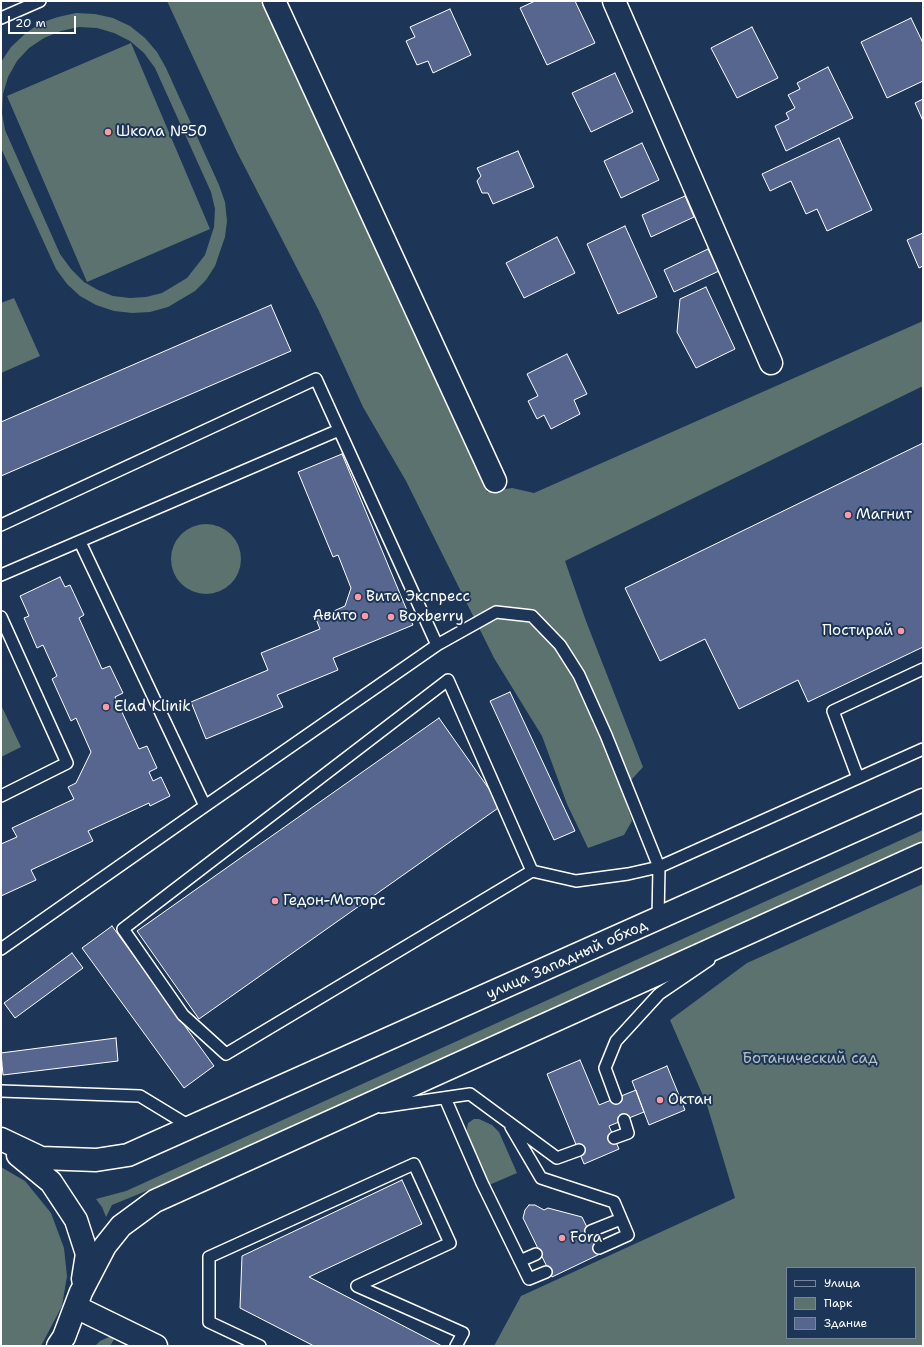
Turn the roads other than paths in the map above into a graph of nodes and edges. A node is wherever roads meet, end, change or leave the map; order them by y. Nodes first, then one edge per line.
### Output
1 (40, 1) edge
2 (274, 1) edge
3 (614, 1) edge
4 (1, 18) edge
5 (771, 363) dead end
6 (339, 430) junction
7 (495, 481) dead end
8 (1, 526) edge
9 (80, 542) junction
10 (1, 575) edge
11 (1, 617) edge
12 (437, 645) junction
13 (923, 668) edge
14 (923, 749) edge
15 (858, 778) junction
16 (1, 796) edge
17 (923, 800) edge
18 (205, 806) junction
19 (923, 854) edge
20 (659, 867) junction
21 (532, 871) junction
22 (658, 919) junction
23 (751, 931) junction
24 (1, 948) edge
25 (1, 1091) edge
26 (446, 1098) junction
27 (616, 1098) dead end
28 (354, 1110) junction
29 (624, 1120) dead end
30 (509, 1123) junction
31 (192, 1127) junction
32 (614, 1138) dead end
33 (1, 1140) edge
34 (579, 1150) dead end
35 (621, 1218) junction
36 (591, 1231) dead end
37 (599, 1248) dead end
38 (536, 1254) dead end
39 (520, 1261) junction
40 (546, 1272) dead end
41 (78, 1300) junction
42 (58, 1346) edge
43 (156, 1346) edge
44 (260, 1346) edge
45 (456, 1346) edge

1 - 4 lane
2 - 7 main road
3 - 5 main road
6 - 8 lane
6 - 9 lane
6 - 12 lane
9 - 10 lane
9 - 18 lane
11 - 16 lane
12 - 18 lane
12 - 20 lane
13 - 15 lane
14 - 15 lane
15 - 20 lane
17 - 22 main road, улица Западный обход
18 - 24 lane
19 - 23 main road
20 - 21 lane
20 - 22 lane
21 - 21 lane
22 - 31 main road, улица Западный обход
23 - 27 lane
23 - 28 main road
25 - 31 lane
26 - 28 lane
26 - 30 lane
26 - 39 lane
28 - 41 main road
29 - 32 lane
30 - 34 lane
30 - 35 lane
31 - 33 main road, улица Западный обход
33 - 41 main road
35 - 36 lane
35 - 37 lane
38 - 39 lane
39 - 40 lane
41 - 42 main road
41 - 43 main road
44 - 45 lane

